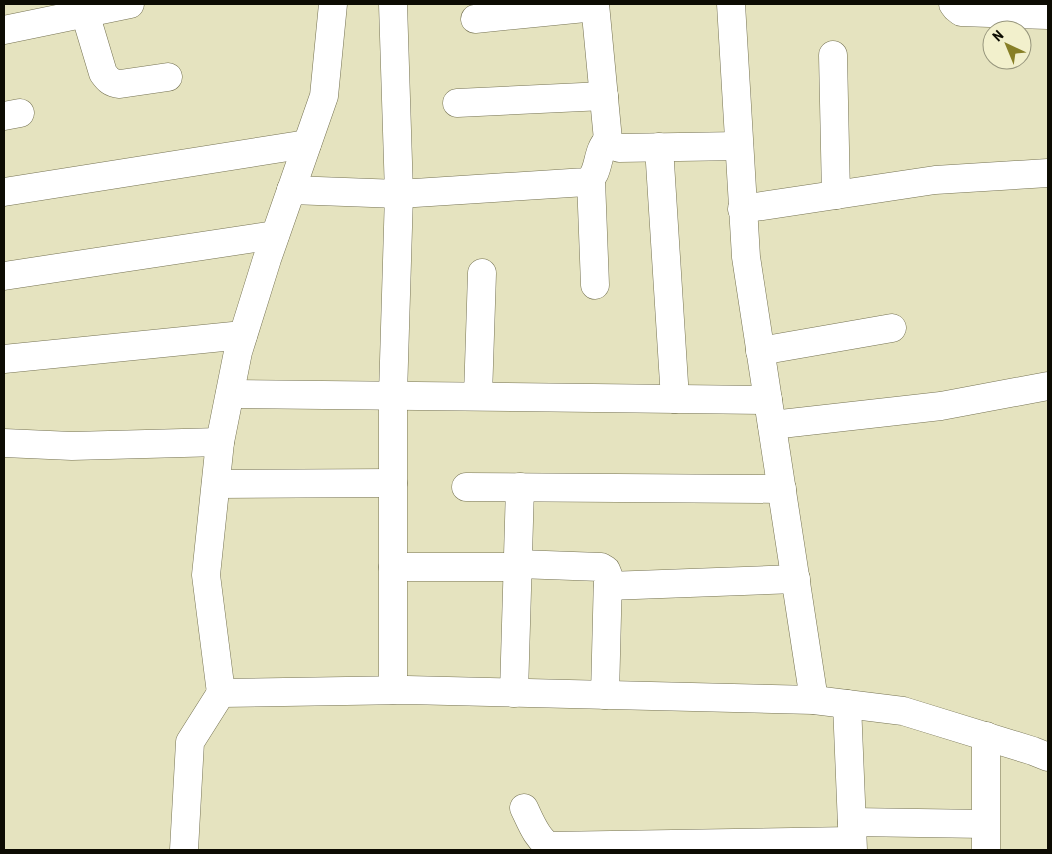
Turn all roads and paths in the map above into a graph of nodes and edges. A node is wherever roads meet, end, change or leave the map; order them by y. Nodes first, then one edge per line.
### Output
1 (130, 4) edge
2 (332, 4) edge
3 (393, 4) edge
4 (732, 4) edge
5 (953, 4) edge
6 (595, 5) edge
7 (70, 12) edge
8 (1048, 15) edge
9 (475, 19) dead end
10 (4, 30) edge
11 (833, 55) dead end
12 (168, 77) dead end
13 (604, 96) junction
14 (457, 103) dead end
15 (316, 120) junction
16 (608, 140) junction
17 (739, 146) junction
18 (659, 147) junction
19 (1048, 173) edge
20 (591, 180) junction
21 (291, 190) junction
22 (4, 192) edge
23 (399, 194) junction
24 (836, 195) junction
25 (742, 210) junction
26 (276, 235) junction
27 (482, 273) dead end
28 (4, 276) edge
29 (595, 285) dead end
30 (892, 328) dead end
31 (243, 335) junction
32 (760, 351) junction
33 (4, 359) edge
34 (1048, 386) edge
35 (230, 394) junction
36 (394, 395) junction
37 (478, 396) junction
38 (675, 399) junction
39 (770, 412) junction
40 (220, 442) junction
41 (4, 443) edge
42 (394, 483) junction
43 (216, 484) junction
44 (466, 487) dead end
45 (520, 487) junction
46 (782, 489) junction
47 (518, 566) junction
48 (393, 567) junction
49 (796, 579) junction
50 (608, 586) junction
51 (393, 690) junction
52 (221, 693) junction
53 (514, 693) junction
54 (605, 695) junction
55 (814, 700) junction
56 (848, 704) junction
57 (986, 736) junction
58 (1048, 757) edge
59 (524, 808) dead end
60 (986, 837) edge
61 (852, 838) edge
62 (668, 847) edge
63 (184, 850) edge

1 - 7 street
2 - 15 street
3 - 23 street
4 - 17 street
5 - 8 street
6 - 9 street
6 - 13 street
7 - 10 street
7 - 12 street
11 - 24 street
13 - 14 street
13 - 16 street
15 - 21 street
15 - 22 street
16 - 18 street
16 - 20 street
17 - 18 street
17 - 25 street
18 - 38 street
19 - 24 street
20 - 23 street
20 - 29 street
21 - 23 street
21 - 26 street
23 - 36 street
24 - 25 street
25 - 32 street
26 - 28 street
26 - 31 street
27 - 37 street
30 - 32 street
31 - 33 street
31 - 35 street
32 - 39 street
34 - 39 street
35 - 36 street
35 - 40 street
36 - 37 street
36 - 42 street
37 - 38 street
38 - 39 street
39 - 46 street
40 - 41 street
40 - 43 street
42 - 43 street
42 - 48 street
43 - 52 street
44 - 45 street
45 - 46 street
45 - 47 street
46 - 49 street
47 - 48 street
47 - 50 street
47 - 53 street
48 - 51 street
49 - 50 street
49 - 55 street
50 - 54 street
51 - 52 street
51 - 53 street
52 - 63 street
53 - 54 street
54 - 55 street
55 - 56 street
56 - 57 street
56 - 61 street
57 - 58 street
57 - 60 street
59 - 62 street
60 - 61 street
61 - 62 street

